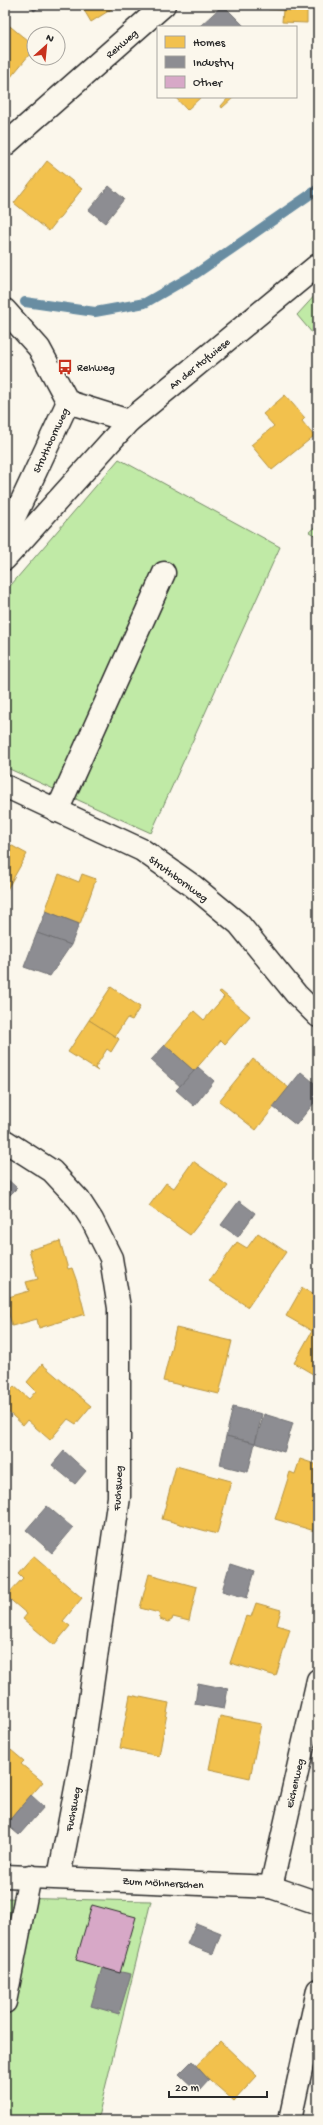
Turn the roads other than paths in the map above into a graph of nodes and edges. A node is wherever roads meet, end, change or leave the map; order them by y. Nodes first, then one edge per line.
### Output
1 (164, 5) edge
2 (5, 145) edge
3 (318, 265) edge
4 (5, 310) edge
5 (68, 402) junction
6 (129, 421) junction
7 (5, 536) edge
8 (5, 559) edge
9 (164, 573) dead end
10 (5, 786) edge
11 (57, 811) junction
12 (318, 1016) edge
13 (5, 1141) edge
14 (318, 1680) edge
15 (5, 1876) edge
16 (30, 1876) junction
17 (59, 1877) junction
18 (271, 1887) junction
19 (318, 1903) edge
20 (318, 1990) edge
21 (5, 2002) edge
22 (290, 2120) edge

1 - 2 street, Rehweg
3 - 6 street, An der Hofwiese
4 - 5 street, Struthbornweg
5 - 6 street
5 - 7 street, Struthbornweg
6 - 8 street, An der Hofwiese
9 - 11 street
10 - 11 street, Struthbornweg
11 - 12 street, Struthbornweg
13 - 17 street, Fuchsweg
14 - 18 street, Eichenweg
15 - 16 street, Zum Möhnerschen
16 - 17 street, Zum Möhnerschen
16 - 21 street
17 - 18 street, Zum Möhnerschen
18 - 19 street, Zum Möhnerschen
20 - 22 street

